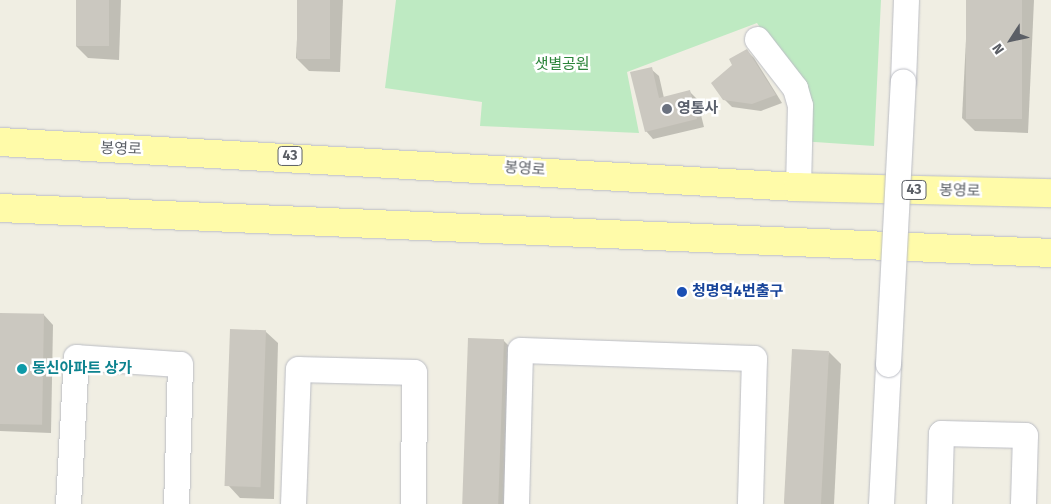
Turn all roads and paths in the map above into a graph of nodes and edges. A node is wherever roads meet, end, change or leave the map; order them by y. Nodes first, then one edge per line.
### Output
1 (906, 0) edge
2 (756, 39) dead end
3 (0, 142) edge
4 (798, 188) junction
5 (1051, 193) edge
6 (0, 208) edge
7 (1051, 254) edge
8 (68, 504) edge
9 (176, 504) edge
10 (293, 504) edge
11 (413, 504) edge
12 (516, 504) edge
13 (750, 504) edge
14 (881, 504) edge
15 (939, 504) edge
16 (1023, 504) edge

1 - 14 street, bridge
2 - 4 street
3 - 4 main road, 봉영로 / 43
4 - 5 main road, 봉영로 / 43
6 - 7 main road
8 - 9 street
10 - 11 street
12 - 13 street
15 - 16 street

